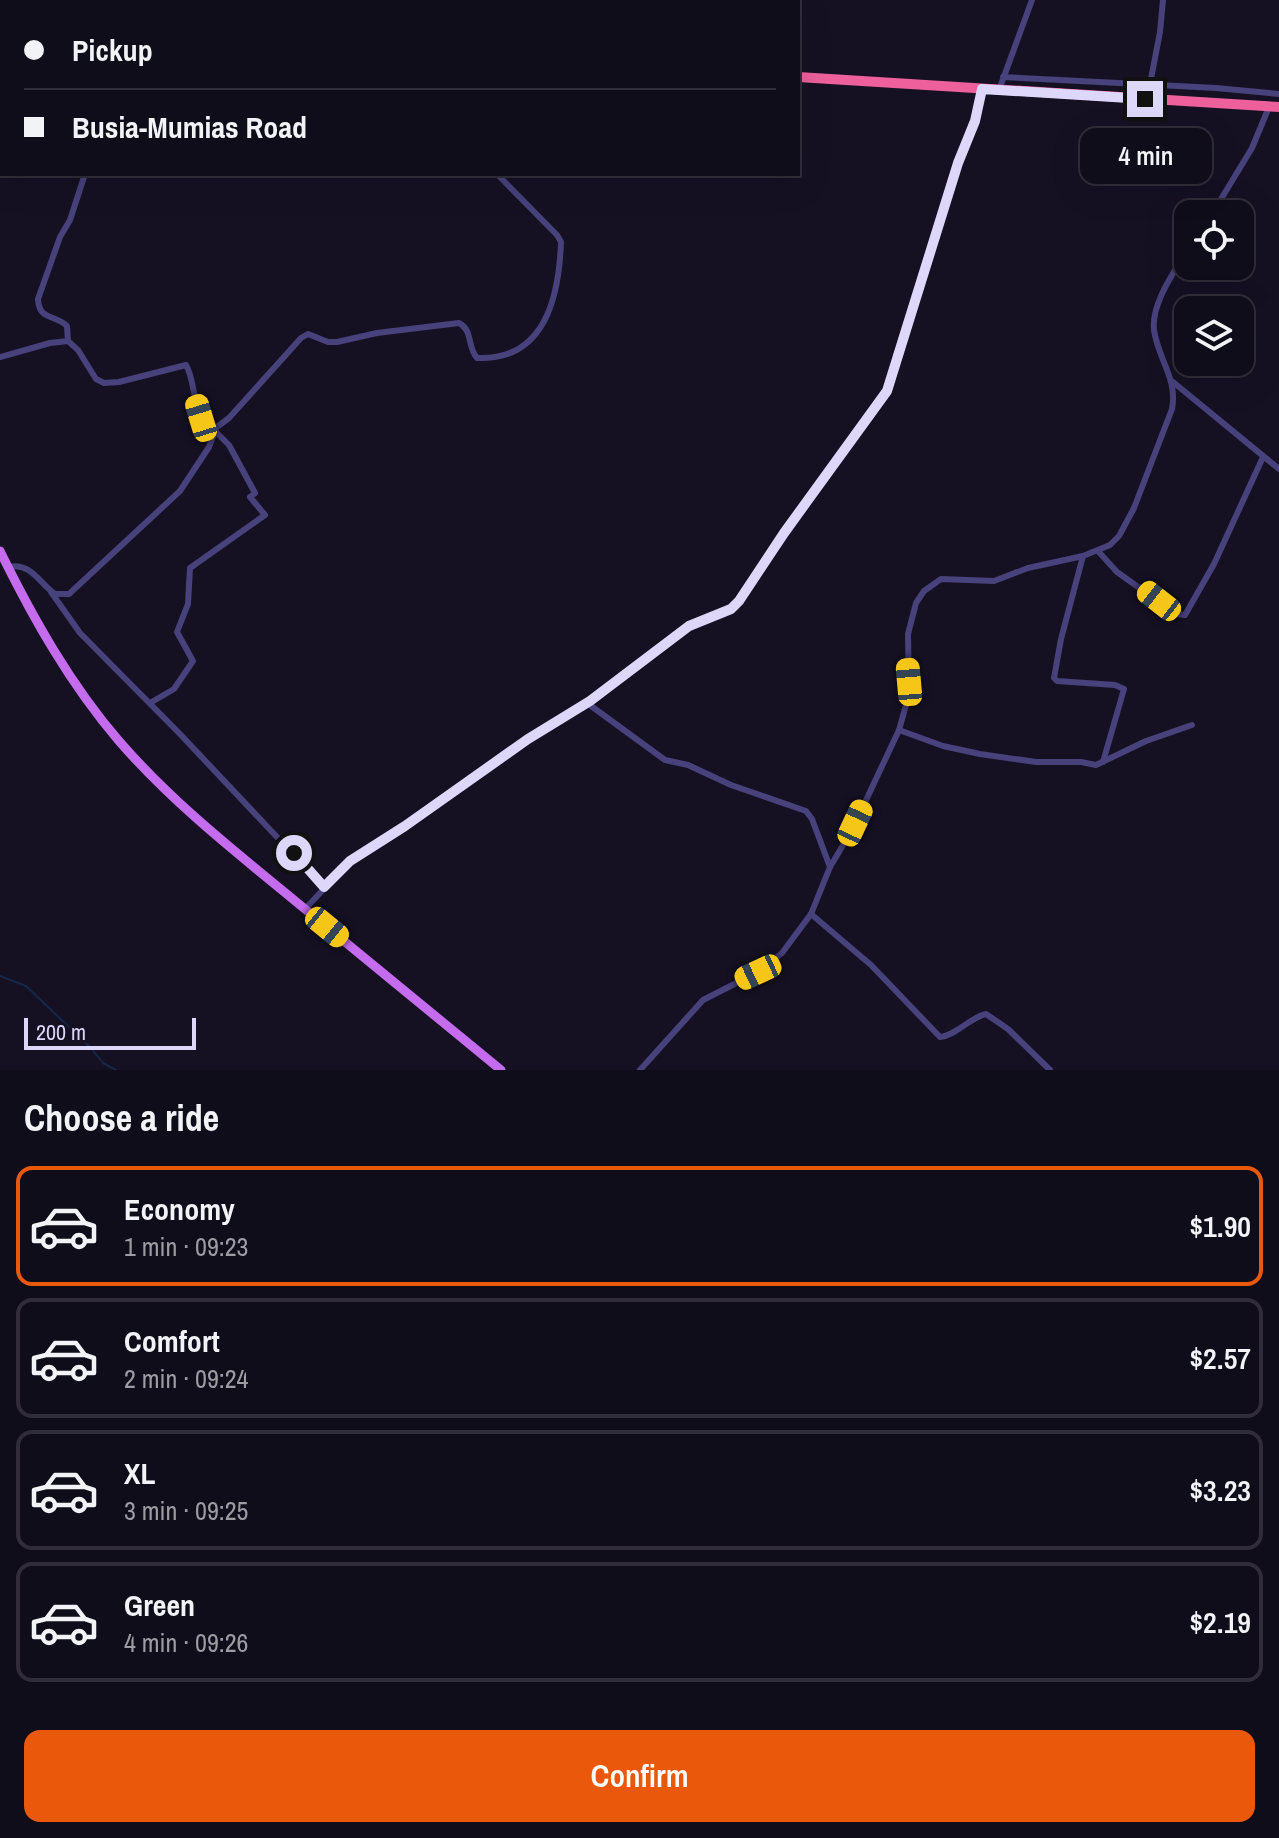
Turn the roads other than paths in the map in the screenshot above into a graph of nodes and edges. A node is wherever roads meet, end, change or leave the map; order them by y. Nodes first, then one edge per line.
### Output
1 (1032, 0) edge
2 (1163, 0) edge
3 (800, 77) edge
4 (1003, 77) junction
5 (1150, 84) junction
6 (1216, 88) junction
7 (982, 89) junction
8 (999, 90) junction
9 (1279, 94) edge
10 (1215, 103) junction
11 (1274, 107) edge
12 (84, 176) edge
13 (499, 176) edge
14 (1220, 200) edge
15 (1174, 276) edge
16 (68, 341) junction
17 (0, 357) edge
18 (1173, 382) junction
19 (216, 430) junction
20 (1279, 456) edge
21 (1266, 460) junction
22 (1279, 469) edge
23 (0, 551) edge
24 (1098, 551) junction
25 (1083, 556) junction
26 (8, 567) junction
27 (51, 592) junction
28 (150, 703) junction
29 (587, 703) junction
30 (1192, 725) dead end
31 (899, 730) junction
32 (1103, 762) junction
33 (830, 867) junction
34 (324, 887) junction
35 (305, 909) junction
36 (811, 914) junction
37 (501, 1070) edge
38 (640, 1070) edge
39 (1050, 1070) edge

1 - 4 street
2 - 5 street
3 - 7 highway
4 - 5 street
4 - 8 street
5 - 6 street
6 - 9 street
6 - 10 street
7 - 8 highway
7 - 29 street
8 - 10 highway
10 - 11 highway
11 - 14 street
12 - 16 street
13 - 19 street
15 - 18 street
16 - 17 street
16 - 19 street
18 - 21 street
18 - 24 street
19 - 27 street
19 - 28 street
20 - 21 street
21 - 22 street
21 - 24 street
23 - 26 main road
24 - 25 street
25 - 31 street
25 - 32 street
26 - 27 street
26 - 35 main road
27 - 28 street
28 - 34 street
29 - 33 street
29 - 34 street
30 - 32 street
31 - 32 street
31 - 33 street
33 - 36 street
34 - 35 street
35 - 37 main road
36 - 38 street
36 - 39 street

